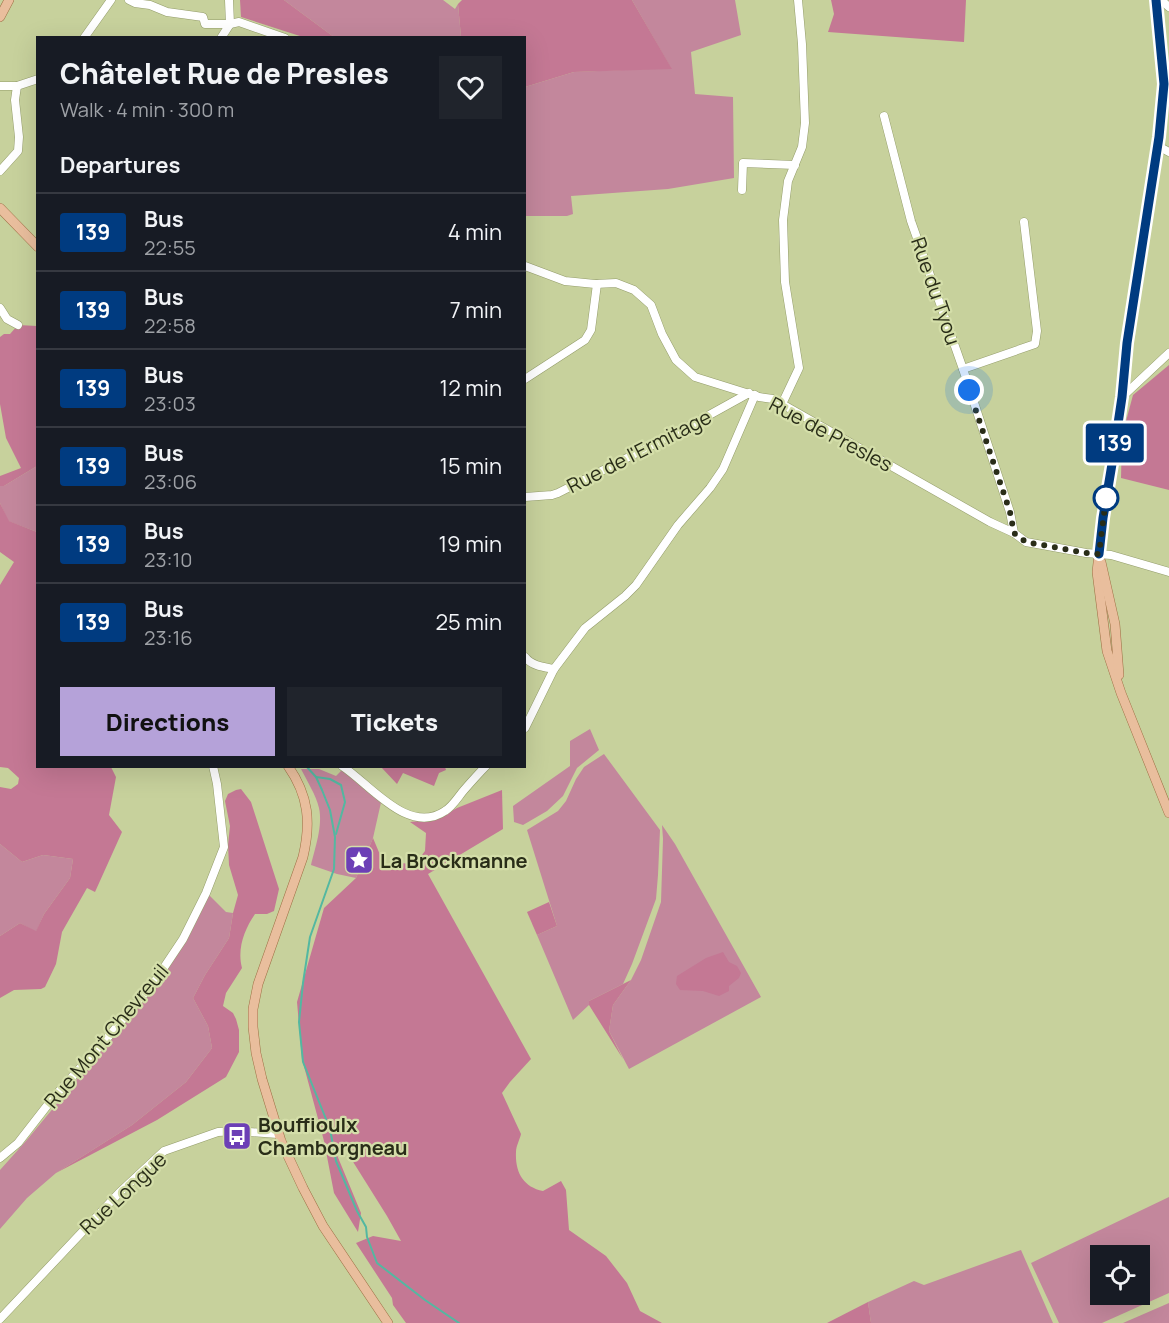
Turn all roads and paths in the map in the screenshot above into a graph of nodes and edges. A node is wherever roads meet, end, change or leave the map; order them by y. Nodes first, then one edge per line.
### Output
1 (9, 0) edge
2 (111, 0) edge
3 (129, 0) edge
4 (229, 0) edge
5 (798, 0) edge
6 (1156, 0) edge
7 (1161, 0) edge
8 (152, 3) edge
9 (1169, 6) edge
10 (0, 17) edge
11 (230, 24) junction
12 (85, 36) edge
13 (222, 36) edge
14 (279, 36) edge
15 (36, 80) edge
16 (0, 86) edge
17 (16, 86) junction
18 (1162, 103) junction
19 (1169, 114) edge
20 (884, 116) dead end
21 (1164, 136) edge
22 (1158, 146) junction
23 (1169, 152) edge
24 (795, 165) junction
25 (0, 171) edge
26 (741, 190) dead end
27 (0, 208) edge
28 (1023, 222) dead end
29 (36, 245) edge
30 (526, 266) edge
31 (597, 284) junction
32 (0, 308) edge
33 (18, 325) dead end
34 (1169, 352) edge
35 (963, 369) junction
36 (526, 378) edge
37 (1124, 379) junction
38 (1136, 384) junction
39 (752, 394) junction
40 (1122, 397) junction
41 (782, 405) junction
42 (526, 497) edge
43 (1014, 533) junction
44 (1099, 554) junction
45 (1169, 572) edge
46 (526, 658) edge
47 (554, 669) junction
48 (526, 726) edge
49 (213, 768) edge
50 (289, 768) edge
51 (344, 768) edge
52 (484, 768) edge
53 (1169, 813) edge
54 (278, 1134) junction
55 (0, 1158) edge
56 (0, 1319) edge
57 (388, 1323) edge

1 - 10 main road
2 - 12 street
3 - 8 street
4 - 11 street
5 - 24 street
6 - 18 main road
7 - 9 street
8 - 11 street
11 - 13 street
11 - 14 street
15 - 17 street
16 - 17 street
17 - 25 street
18 - 19 street
18 - 21 main road
20 - 35 street, Rue du Tyou
21 - 22 main road
22 - 23 street
22 - 37 main road
24 - 26 street
24 - 41 street
27 - 29 main road
28 - 35 street
30 - 31 street, Rue de Presles
31 - 36 street
31 - 39 street, Rue de Presles
32 - 33 street
34 - 38 street
35 - 43 street, Rue du Tyou
37 - 38 street
37 - 40 main road
38 - 40 street
39 - 41 street, Rue de Presles
39 - 42 street, Rue de l'Ermitage
39 - 47 street
40 - 44 main road
41 - 43 street, Rue de Presles
43 - 44 street, Rue de Presles
44 - 45 street, Rue de Presles
44 - 53 main road
46 - 47 street
47 - 48 street
49 - 55 street, Rue Mont Chevreuil
50 - 54 main road
51 - 52 street
54 - 56 street, Rue Longue
54 - 57 main road

